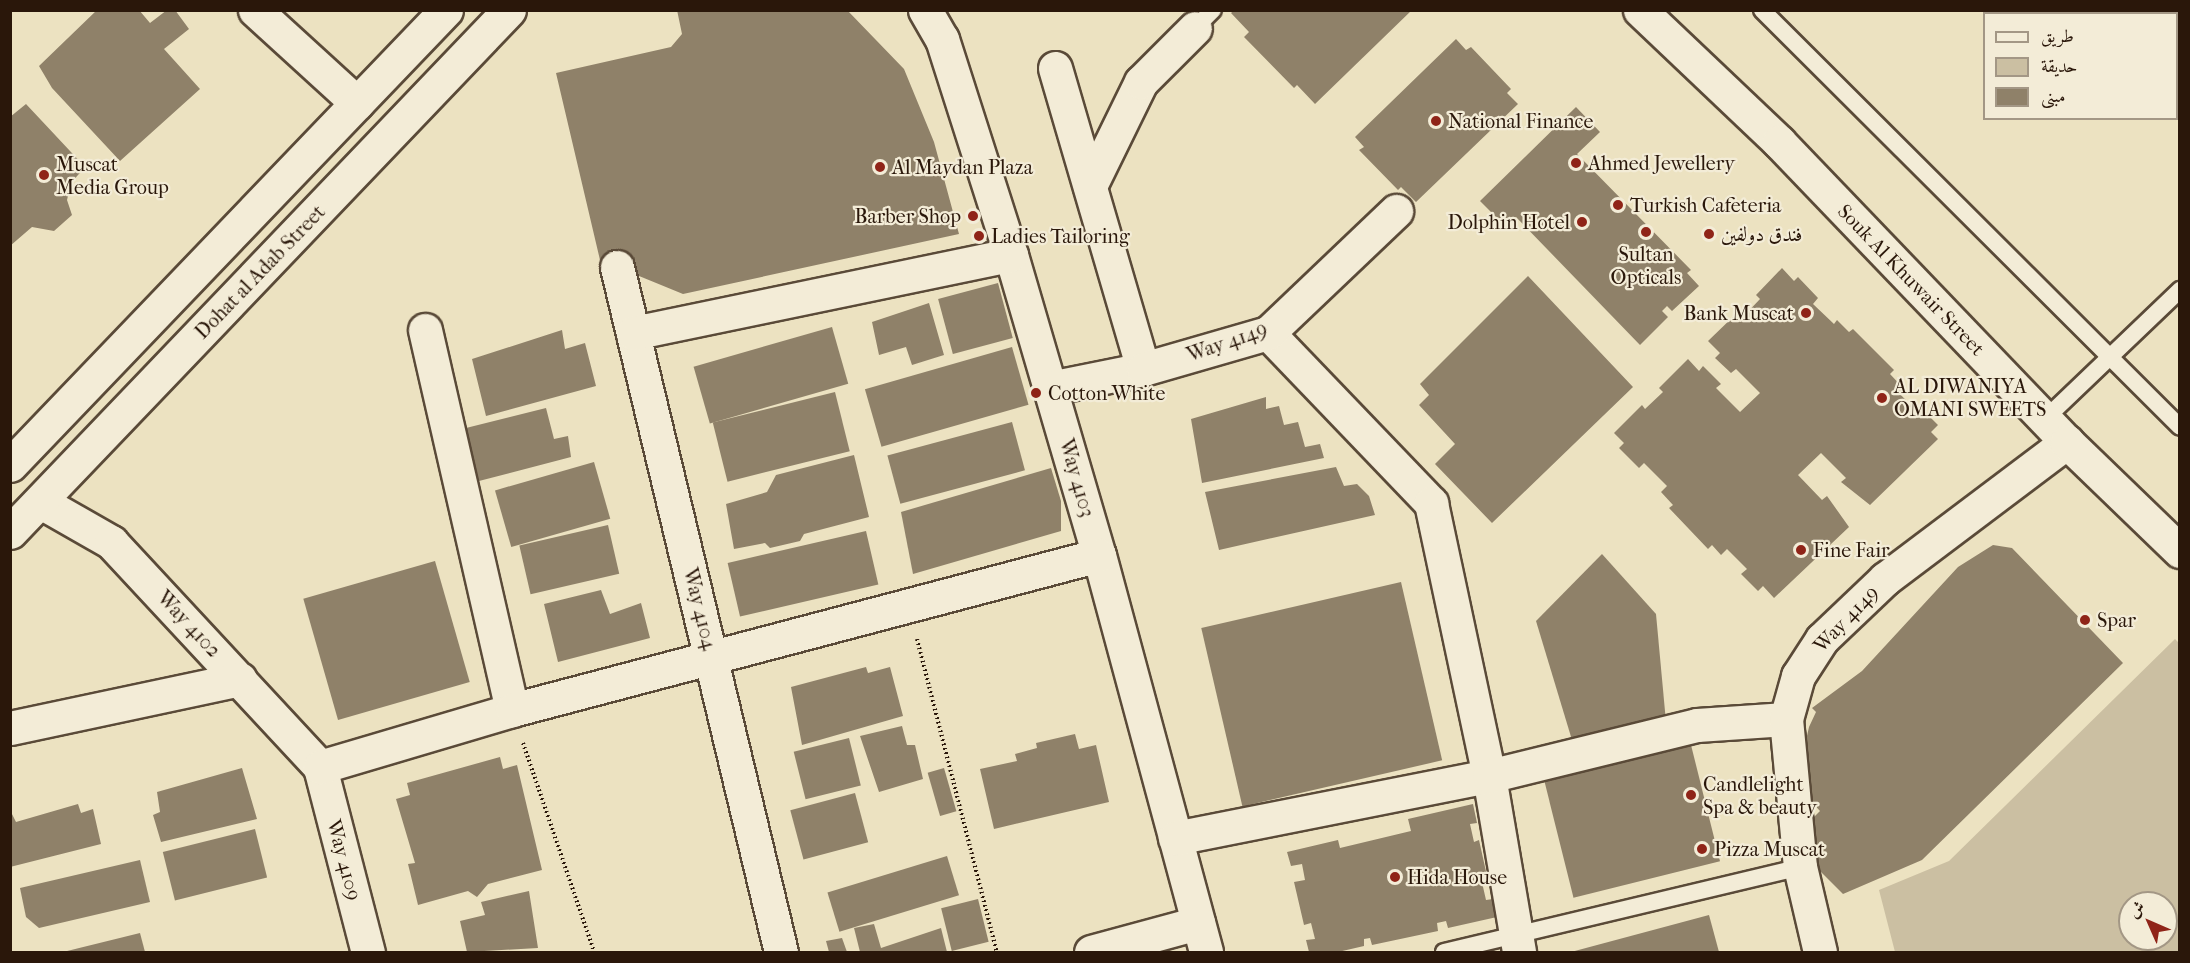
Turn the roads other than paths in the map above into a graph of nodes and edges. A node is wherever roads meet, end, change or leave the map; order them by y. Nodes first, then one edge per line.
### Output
1 (446, 10) edge
2 (509, 10) edge
3 (926, 10) edge
4 (1640, 10) edge
5 (1762, 10) edge
6 (257, 11) edge
7 (1204, 19) edge
8 (1055, 68) dead end
9 (357, 103) junction
10 (1090, 186) junction
11 (1396, 211) dead end
12 (1011, 255) junction
13 (617, 267) dead end
14 (2180, 290) edge
15 (425, 330) dead end
16 (633, 333) junction
17 (1268, 333) junction
18 (2109, 357) junction
19 (1143, 369) junction
20 (1050, 388) junction
21 (2045, 418) junction
22 (2180, 427) edge
23 (2067, 442) junction
24 (10, 465) edge
25 (41, 502) junction
26 (10, 532) edge
27 (2180, 551) edge
28 (1099, 555) junction
29 (712, 656) junction
30 (240, 679) junction
31 (512, 710) junction
32 (1786, 719) junction
33 (10, 728) edge
34 (320, 767) junction
35 (1489, 776) junction
36 (1175, 838) junction
37 (1800, 867) junction
38 (1202, 938) edge
39 (1517, 944) edge
40 (368, 952) edge
41 (781, 952) edge
42 (1091, 952) edge
43 (1444, 952) edge
44 (1820, 952) edge

1 - 9 street
2 - 25 street, Dohat al Adab Street
3 - 12 street, Way 4103
4 - 21 street, Souk Al Khuwair Street
5 - 18 lane
6 - 9 street
7 - 10 street
8 - 10 street
9 - 24 street
10 - 19 street
11 - 17 street, Way 4149
12 - 16 street
12 - 20 street, Way 4103
13 - 16 street, Way 4104
14 - 18 lane
15 - 31 street
16 - 29 street, Way 4104
17 - 19 street, Way 4149
17 - 35 street
18 - 21 lane
18 - 22 lane
19 - 20 street, Way 4149
20 - 28 street, Way 4103
21 - 23 street, Souk Al Khuwair Street
23 - 27 street, Souk Al Khuwair Street
23 - 32 street, Way 4149
25 - 26 street, Dohat al Adab Street
25 - 30 street, Way 4102
28 - 29 street
28 - 36 street, Way 4103
29 - 31 street
29 - 41 street, Way 4104
30 - 33 street
30 - 34 street, Way 4102
31 - 34 street
32 - 35 street
32 - 37 street, Way 4149
34 - 40 street, Way 4109
35 - 36 street
35 - 39 street
36 - 38 street, Way 4103
37 - 39 lane
37 - 44 street, Way 4149
38 - 42 street
39 - 43 lane

